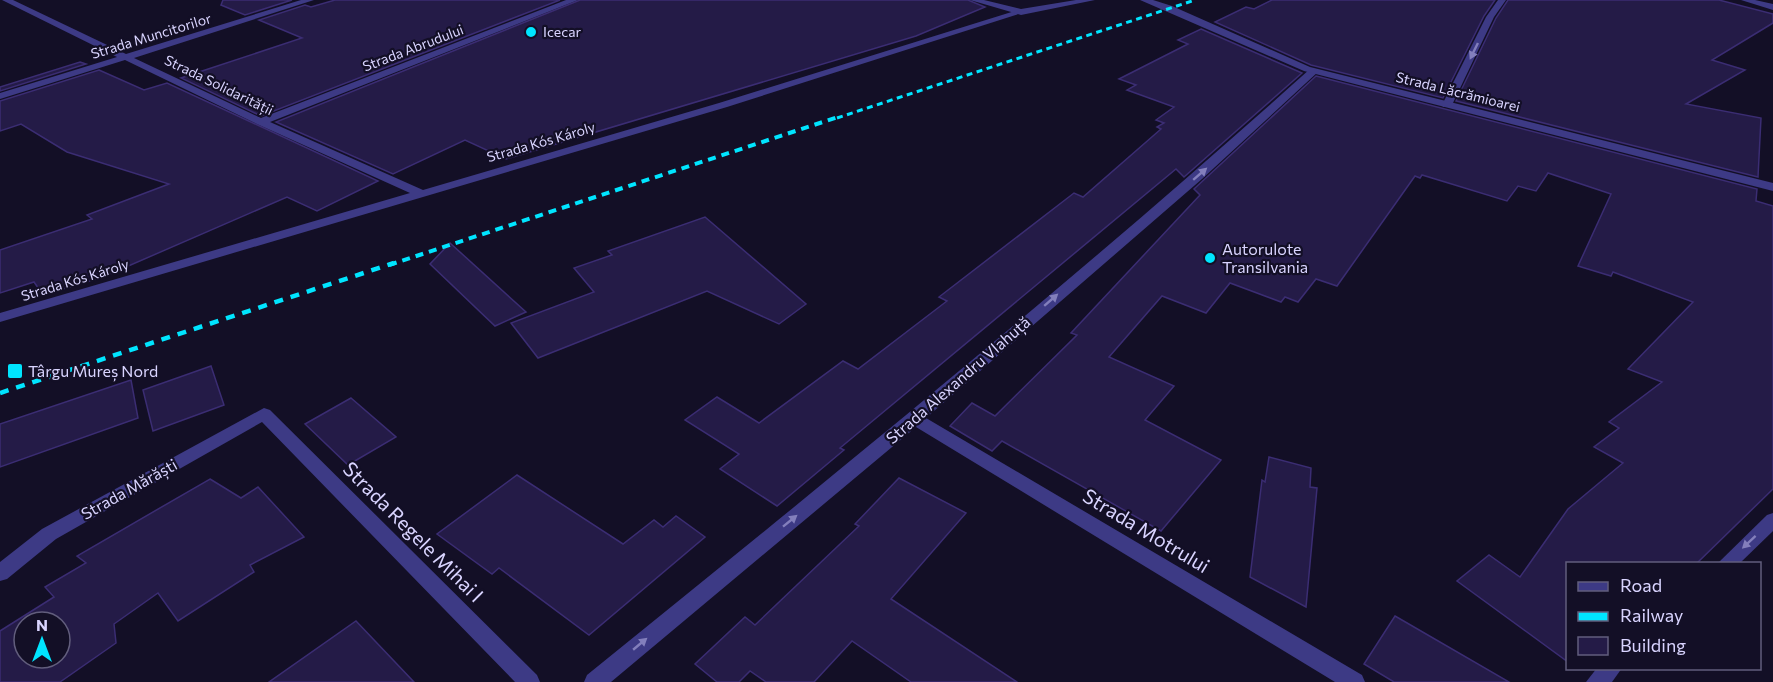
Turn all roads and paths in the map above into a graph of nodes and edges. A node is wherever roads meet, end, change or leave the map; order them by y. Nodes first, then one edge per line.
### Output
1 (6, 0) edge
2 (310, 0) edge
3 (574, 0) edge
4 (974, 0) edge
5 (1090, 0) edge
6 (1144, 0) edge
7 (1502, 0) edge
8 (1745, 0) edge
9 (1773, 7) edge
10 (1021, 12) junction
11 (128, 57) junction
12 (1314, 71) junction
13 (0, 96) edge
14 (1447, 105) junction
15 (261, 122) junction
16 (1773, 187) edge
17 (420, 193) junction
18 (0, 318) edge
19 (264, 414) joint
20 (915, 419) junction
21 (1773, 520) edge
22 (1728, 562) edge
23 (0, 573) edge
24 (1611, 670) edge
25 (530, 682) edge
26 (595, 682) edge
27 (1354, 682) edge
28 (1597, 682) edge

1 - 11 street, Strada Solidarității
2 - 11 street, Strada Muncitorilor
3 - 15 street, Strada Abrudului
4 - 10 street
5 - 10 street, Strada Kós Károly
6 - 12 street, Strada Lăcrămioarei
7 -> 14 street
8 - 9 street
10 - 17 street, Strada Kós Károly
11 - 13 street, Strada Muncitorilor
11 - 15 street, Strada Solidarității
12 - 14 street, Strada Lăcrămioarei
20 -> 12 street, Strada Alexandru Vlahuță
14 - 16 street, Strada Lăcrămioarei
15 - 17 street, Strada Solidarității
17 - 18 street, Strada Kós Károly
19 - 23 street, Strada Mărăști
19 - 25 street, Strada Regele Mihai I
26 -> 20 street, Strada Alexandru Vlahuță
20 - 27 street, Strada Motrului
21 -> 22 street
24 - 28 street

